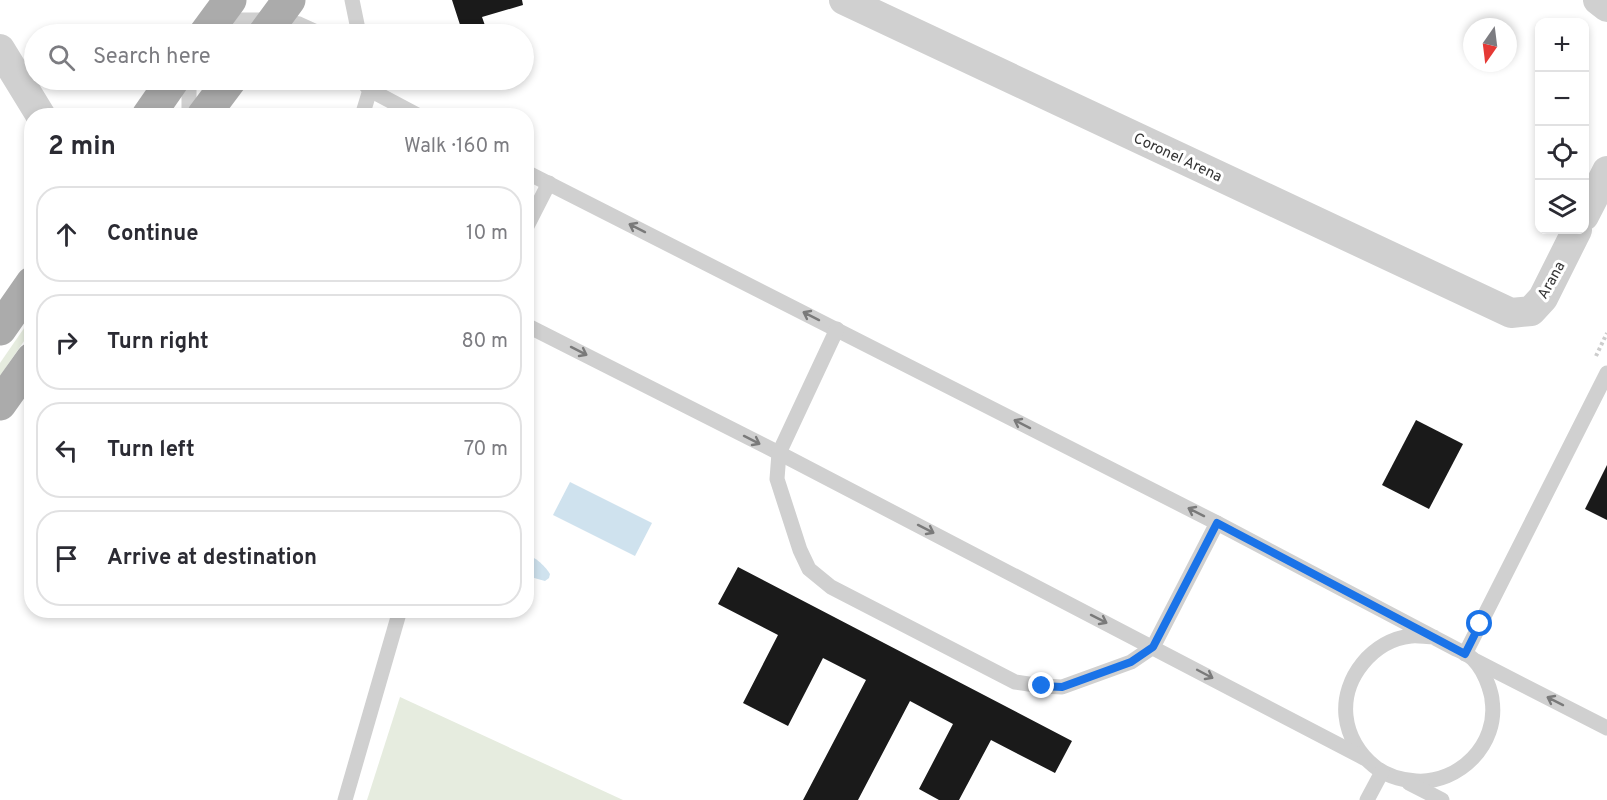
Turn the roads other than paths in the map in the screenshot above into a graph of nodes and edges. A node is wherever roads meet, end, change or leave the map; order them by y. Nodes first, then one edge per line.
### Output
1 (352, 0) edge
2 (844, 0) edge
3 (1598, 0) edge
4 (1607, 7) edge
5 (898, 11) edge
6 (217, 18) edge
7 (276, 18) edge
8 (299, 24) edge
9 (357, 24) edge
10 (0, 49) edge
11 (24, 88) edge
12 (25, 90) edge
13 (166, 90) edge
14 (189, 90) edge
15 (222, 90) edge
16 (365, 90) edge
17 (377, 90) edge
18 (36, 108) edge
19 (154, 108) edge
20 (189, 108) edge
21 (209, 108) edge
22 (363, 108) edge
23 (406, 108) edge
24 (1607, 171) edge
25 (534, 176) edge
26 (549, 183) junction
27 (1589, 206) edge
28 (534, 212) edge
29 (1575, 234) edge
30 (24, 294) edge
31 (1512, 312) joint
32 (0, 328) edge
33 (534, 329) edge
34 (837, 329) junction
35 (24, 370) edge
36 (1607, 373) edge
37 (0, 404) edge
38 (779, 453) junction
39 (1217, 523) junction
40 (398, 618) edge
41 (1434, 637) junction
42 (1153, 647) junction
43 (1469, 657) junction
44 (1607, 728) edge
45 (1364, 758) junction
46 (1382, 772) junction
47 (1404, 781) junction
48 (345, 800) edge
49 (1367, 800) edge
50 (1442, 800) edge

1 - 9 lane
2 - 5 street, Coronel Arena
3 - 4 street
5 - 31 street, Coronel Arena
6 - 7 lane
7 - 8 lane
10 - 11 street
12 - 18 street
13 - 19 main road
14 - 20 lane
15 - 21 main road
16 - 22 lane
17 - 23 lane
24 - 27 street
25 - 26 lane
26 - 28 lane
34 -> 26 lane
29 - 31 street, Arana
30 - 32 main road
33 -> 38 lane
34 - 38 lane
39 -> 34 lane
35 - 37 main road
36 - 43 lane
38 -> 42 lane
38 - 42 lane
39 - 41 lane
39 - 42 lane
40 - 48 lane
41 - 43 lane
41 - 45 lane
42 -> 45 lane
44 -> 43 lane
43 - 47 lane
45 - 46 lane
46 - 47 lane
46 - 49 lane
47 - 50 lane

